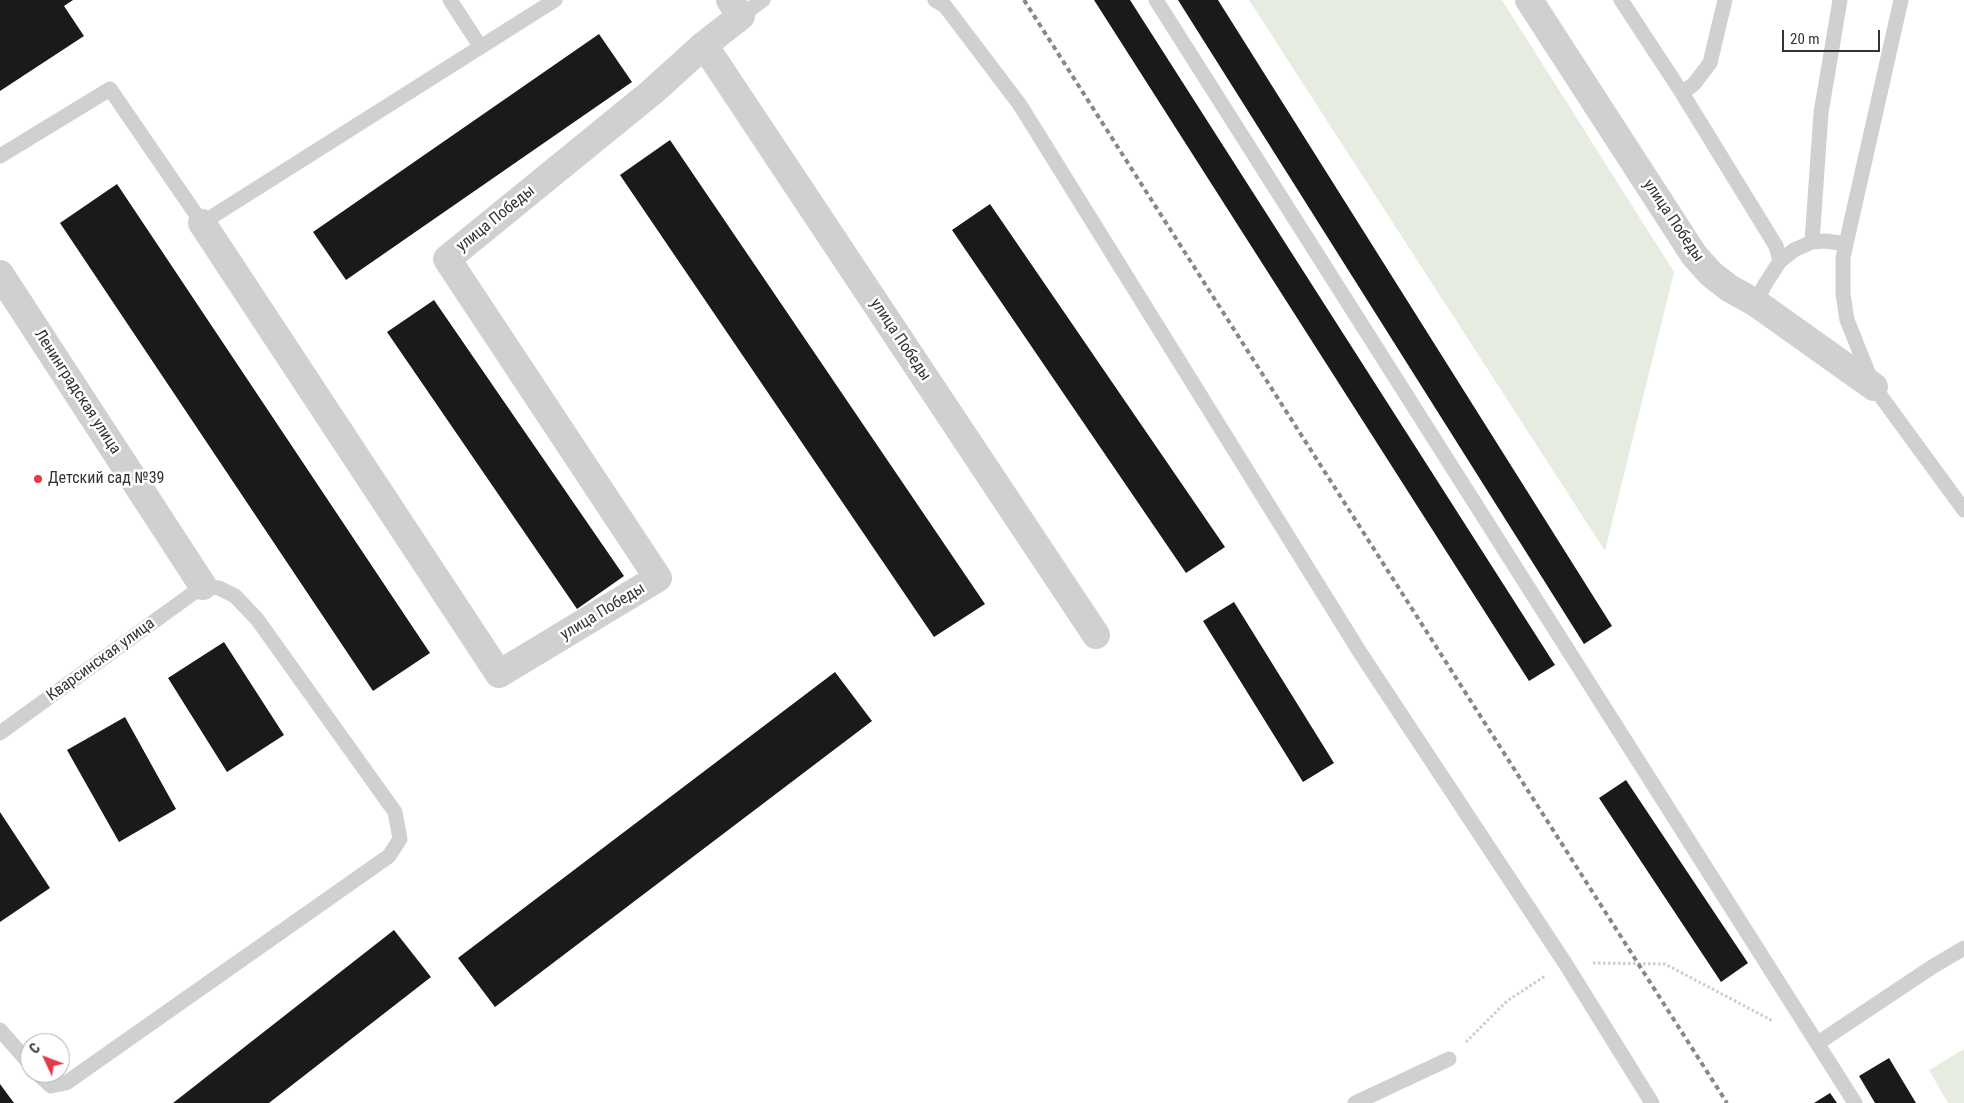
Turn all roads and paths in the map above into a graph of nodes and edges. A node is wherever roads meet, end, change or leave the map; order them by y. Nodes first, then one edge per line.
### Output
1 (450, 0) edge
2 (555, 0) edge
3 (763, 0) edge
4 (936, 0) edge
5 (1156, 0) edge
6 (1529, 0) edge
7 (1621, 0) edge
8 (1726, 0) edge
9 (1840, 0) edge
10 (1901, 0) edge
11 (735, 8) edge
12 (480, 46) junction
13 (704, 46) junction
14 (1682, 94) junction
15 (0, 156) edge
16 (202, 223) junction
17 (1812, 242) junction
18 (1846, 244) junction
19 (1780, 262) junction
20 (0, 274) edge
21 (1756, 304) junction
22 (1874, 387) junction
23 (1964, 510) edge
24 (203, 586) junction
25 (1096, 635) dead end
26 (0, 734) edge
27 (1964, 948) edge
28 (1565, 963) junction
29 (0, 1030) edge
30 (1818, 1042) junction
31 (20, 1053) edge
32 (1449, 1058) joint
33 (70, 1080) edge
34 (48, 1083) edge
35 (66, 1083) edge
36 (1355, 1103) edge
37 (1652, 1103) edge
38 (1855, 1103) edge

1 - 12 lane
2 - 12 lane
3 - 11 lane
4 - 28 lane
5 - 30 lane
6 - 21 street, улица Победы
7 - 14 lane
8 - 14 lane
9 - 17 lane
10 - 18 lane
11 - 13 street, улица Победы
12 - 16 lane
13 - 16 street, улица Победы
13 - 25 street, улица Победы
14 - 19 lane
15 - 16 lane
17 - 18 lane
17 - 19 lane
18 - 22 lane
19 - 21 lane
20 - 24 street, Ленинградская улица
21 - 22 street, улица Победы
22 - 23 lane
24 - 26 lane, Кварсинская улица
24 - 33 lane
27 - 30 lane
28 - 30 path
28 - 32 path
28 - 37 lane
29 - 31 lane
30 - 38 lane
32 - 36 lane
34 - 35 lane

